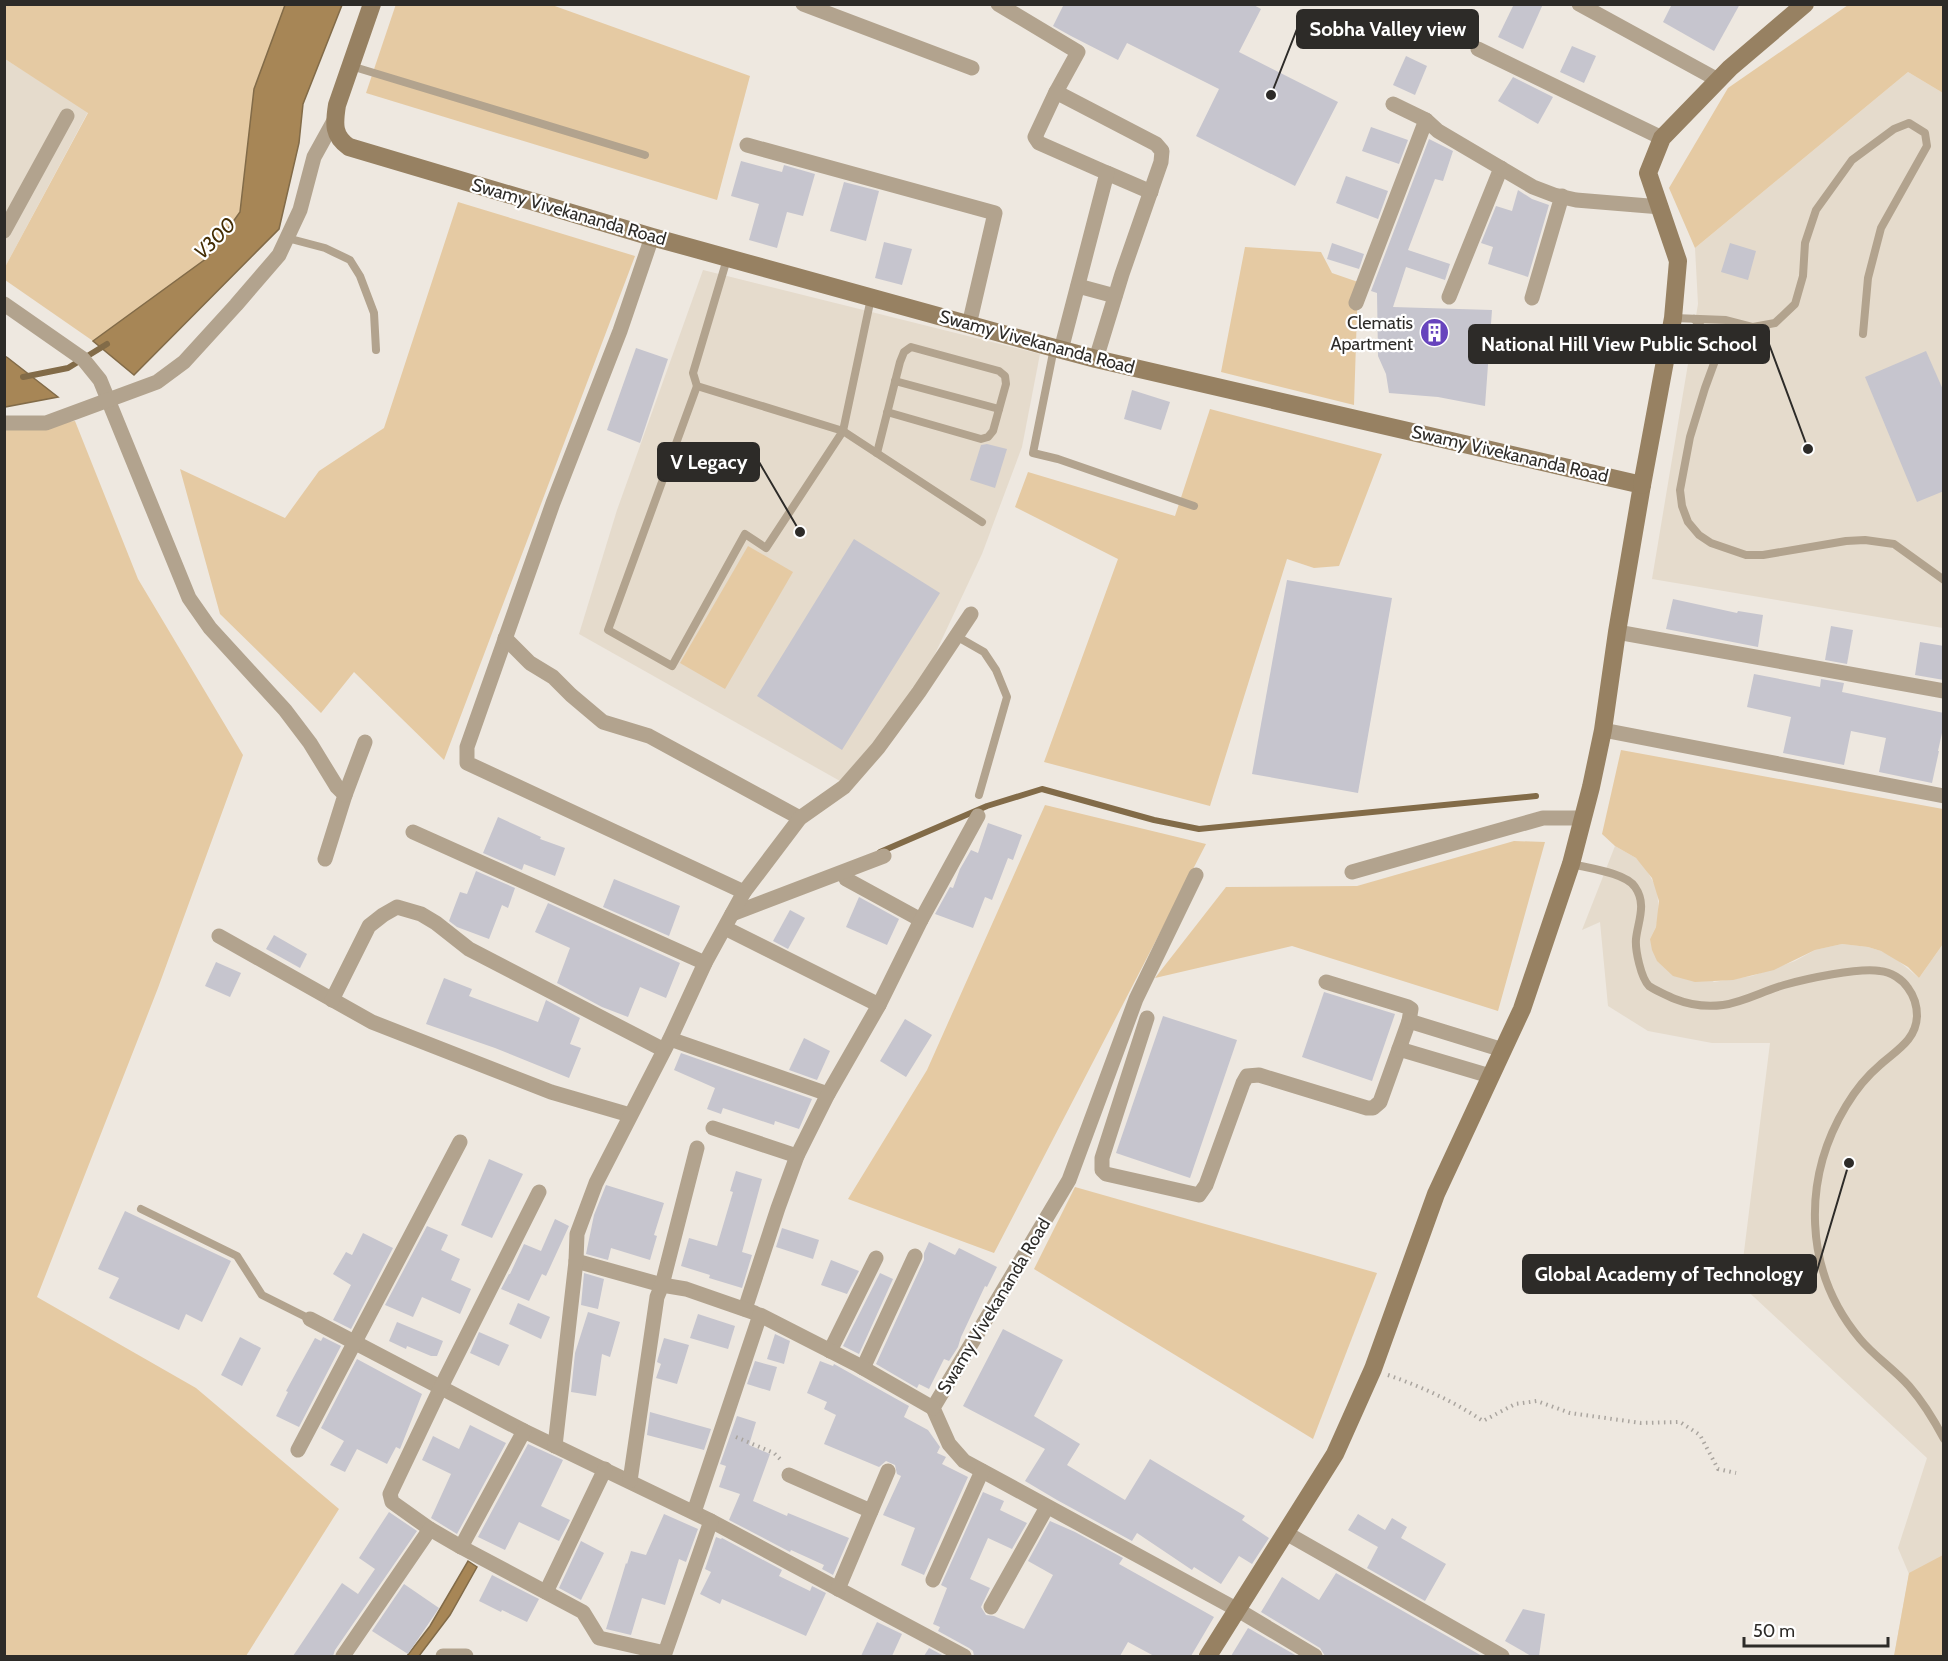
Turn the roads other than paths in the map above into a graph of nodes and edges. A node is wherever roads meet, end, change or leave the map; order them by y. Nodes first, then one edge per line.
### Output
1 (372, 4) edge
2 (803, 4) edge
3 (998, 4) edge
4 (1579, 4) edge
5 (1805, 4) edge
6 (1478, 49) dead end
7 (350, 66) junction
8 (972, 68) dead end
9 (1718, 80) junction
10 (1056, 92) junction
11 (1394, 104) dead end
12 (67, 116) dead end
13 (335, 119) junction
14 (1425, 120) junction
15 (1662, 138) junction
16 (747, 145) dead end
17 (645, 155) dead end
18 (1501, 168) junction
19 (1107, 173) junction
20 (1151, 192) junction
21 (1562, 196) junction
22 (1661, 207) junction
23 (4, 231) edge
24 (652, 237) junction
25 (287, 238) junction
26 (728, 258) junction
27 (1078, 286) junction
28 (1115, 296) junction
29 (1449, 297) dead end
30 (871, 298) junction
31 (1532, 298) dead end
32 (1356, 303) dead end
33 (4, 304) edge
34 (1673, 318) junction
35 (1694, 320) junction
36 (969, 325) junction
37 (1863, 334) dead end
38 (1058, 349) junction
39 (376, 350) dead end
40 (1096, 359) junction
41 (895, 381) junction
42 (697, 386) junction
43 (109, 401) junction
44 (999, 409) junction
45 (887, 412) junction
46 (4, 423) edge
47 (843, 431) junction
48 (877, 453) junction
49 (1642, 485) junction
50 (1194, 506) dead end
51 (982, 522) dead end
52 (1944, 580) edge
53 (971, 614) dead end
54 (1617, 632) junction
55 (955, 636) junction
56 (505, 638) junction
57 (1944, 691) edge
58 (1603, 730) junction
59 (365, 742) dead end
60 (345, 795) junction
61 (979, 795) dead end
62 (1944, 796) edge
63 (978, 816) dead end
64 (800, 818) junction
65 (1583, 818) junction
66 (412, 832) dead end
67 (884, 855) dead end
68 (325, 859) dead end
69 (1570, 864) junction
70 (1353, 872) dead end
71 (1196, 875) dead end
72 (846, 879) dead end
73 (744, 892) junction
74 (921, 920) junction
75 (729, 921) junction
76 (219, 936) dead end
77 (705, 963) junction
78 (1326, 982) dead end
79 (332, 1000) junction
80 (879, 1005) junction
81 (1147, 1018) dead end
82 (1409, 1022) junction
83 (667, 1044) junction
84 (1399, 1049) junction
85 (1503, 1050) junction
86 (1490, 1076) junction
87 (828, 1095) junction
88 (630, 1116) junction
89 (712, 1128) dead end
90 (460, 1142) dead end
91 (697, 1148) dead end
92 (797, 1156) junction
93 (539, 1192) dead end
94 (141, 1209) dead end
95 (915, 1256) dead end
96 (876, 1258) dead end
97 (576, 1261) junction
98 (662, 1285) junction
99 (745, 1309) junction
100 (760, 1315) junction
101 (310, 1319) joint
102 (356, 1343) junction
103 (830, 1351) junction
104 (863, 1368) junction
105 (441, 1387) junction
106 (933, 1408) junction
107 (524, 1431) junction
108 (1944, 1439) edge
109 (555, 1446) junction
110 (298, 1450) dead end
111 (605, 1469) junction
112 (888, 1471) dead end
113 (982, 1471) junction
114 (789, 1475) road end
115 (630, 1481) junction
116 (1047, 1507) junction
117 (871, 1511) junction
118 (694, 1512) junction
119 (711, 1521) junction
120 (429, 1528) junction
121 (1286, 1533) junction
122 (461, 1547) junction
123 (933, 1580) dead end
124 (838, 1589) junction
125 (546, 1592) junction
126 (991, 1607) dead end
127 (1238, 1610) junction
128 (342, 1656) edge
129 (443, 1656) edge
130 (466, 1656) edge
131 (964, 1656) edge
132 (1208, 1656) edge
133 (1315, 1656) edge
134 (1502, 1656) edge

1 - 7 street
2 - 8 street
3 - 10 street
4 - 9 street
5 - 9 street
6 - 15 street
7 - 13 street
7 - 17 lane
9 - 15 street
10 - 19 street
10 - 20 street
11 - 14 street
12 - 23 street
13 - 24 street, Swamy Vivekananda Road
13 - 25 street
14 - 18 street
14 - 32 street
15 - 22 street
16 - 36 street
18 - 21 street
18 - 29 street
19 - 20 street
19 - 27 street
20 - 28 street
21 - 22 street
21 - 31 street
22 - 34 street
24 - 26 street, Swamy Vivekananda Road
24 - 56 street
25 - 39 lane
25 - 43 street
26 - 30 street, Swamy Vivekananda Road
26 - 42 lane
27 - 28 street
27 - 38 street
28 - 40 street
30 - 36 street, Swamy Vivekananda Road
30 - 47 lane
33 - 43 street
34 - 35 lane
34 - 49 street
35 - 37 lane
35 - 52 lane
36 - 38 street, Swamy Vivekananda Road
38 - 40 street, Swamy Vivekananda Road
38 - 50 lane
40 - 49 street, Swamy Vivekananda Road
41 - 44 lane
41 - 44 lane
41 - 45 lane
42 - 47 lane
42 - 47 lane
43 - 46 street
43 - 60 street
44 - 45 lane
45 - 48 lane
47 - 48 lane
48 - 51 lane
49 - 54 street
53 - 55 street
54 - 57 street
54 - 58 street
55 - 61 lane
55 - 64 street
56 - 64 street
56 - 73 street
58 - 62 street
58 - 65 street
59 - 60 street
60 - 68 street
63 - 74 street
64 - 73 street
65 - 69 street
65 - 70 street
66 - 77 street
67 - 75 street
69 - 85 street
69 - 108 lane
71 - 106 street, Swamy Vivekananda Road
72 - 74 street
73 - 75 street
74 - 80 street
75 - 77 street
75 - 80 street
76 - 79 street
77 - 83 street
78 - 82 street
79 - 83 street
79 - 88 street
80 - 87 street
81 - 84 street
82 - 84 street
82 - 85 street
83 - 87 street
83 - 88 street
84 - 86 street
85 - 86 street
86 - 121 street
87 - 92 street
88 - 97 street
89 - 92 street
90 - 102 street
91 - 98 street
92 - 99 street
93 - 105 street
94 - 101 lane
95 - 104 street
96 - 103 street
97 - 98 street
97 - 109 street
98 - 99 street
98 - 115 street
99 - 100 street
100 - 103 street
100 - 118 street
101 - 102 street
102 - 105 street
102 - 110 street
103 - 104 street
104 - 106 street
105 - 107 street
105 - 120 street
106 - 113 street, Swamy Vivekananda Road
107 - 109 street
107 - 122 street
109 - 111 street
111 - 115 street
111 - 125 street
112 - 117 street
113 - 116 street, Swamy Vivekananda Road
113 - 123 street
114 - 117 street
115 - 118 street
116 - 126 street
116 - 127 street, Swamy Vivekananda Road
117 - 124 street
118 - 119 street
119 - 124 street
119 - 125 street
120 - 122 street
120 - 128 street
121 - 127 street
121 - 134 street
122 - 125 street
124 - 131 street
127 - 132 street
127 - 133 street, Swamy Vivekananda Road
129 - 130 street

